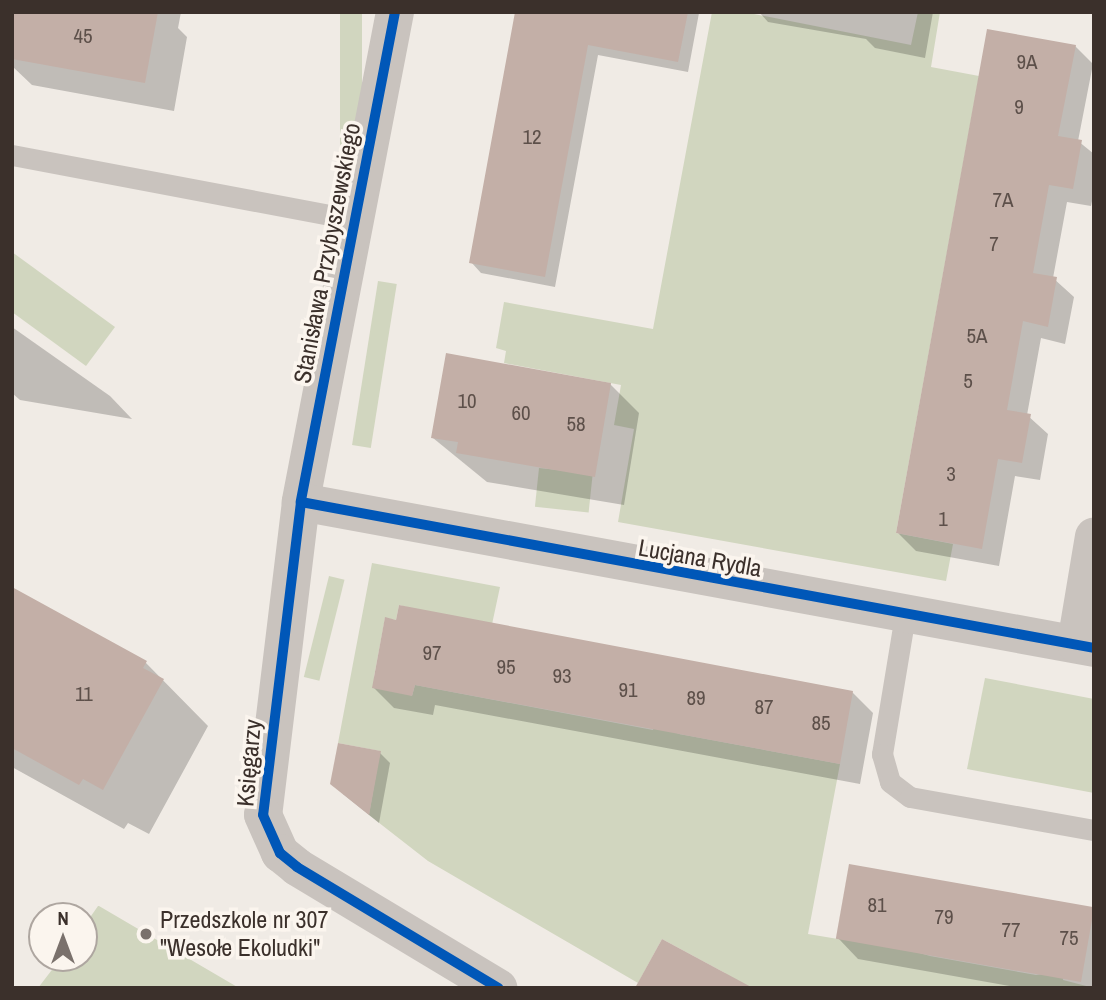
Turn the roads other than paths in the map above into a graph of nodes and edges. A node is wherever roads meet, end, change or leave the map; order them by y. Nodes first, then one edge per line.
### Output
1 (395, 12) edge
2 (12, 155) edge
3 (355, 220) junction
4 (300, 502) junction
5 (1094, 536) edge
6 (905, 615) junction
7 (1085, 646) edge
8 (1094, 830) edge
9 (498, 988) edge

1 - 3 street, Stanisława Przybyszewskiego
2 - 3 lane
3 - 4 street, Stanisława Przybyszewskiego
4 - 6 street, Lucjana Rydla
4 - 9 street, Księgarzy
5 - 7 street
6 - 7 street, Lucjana Rydla
6 - 8 lane

